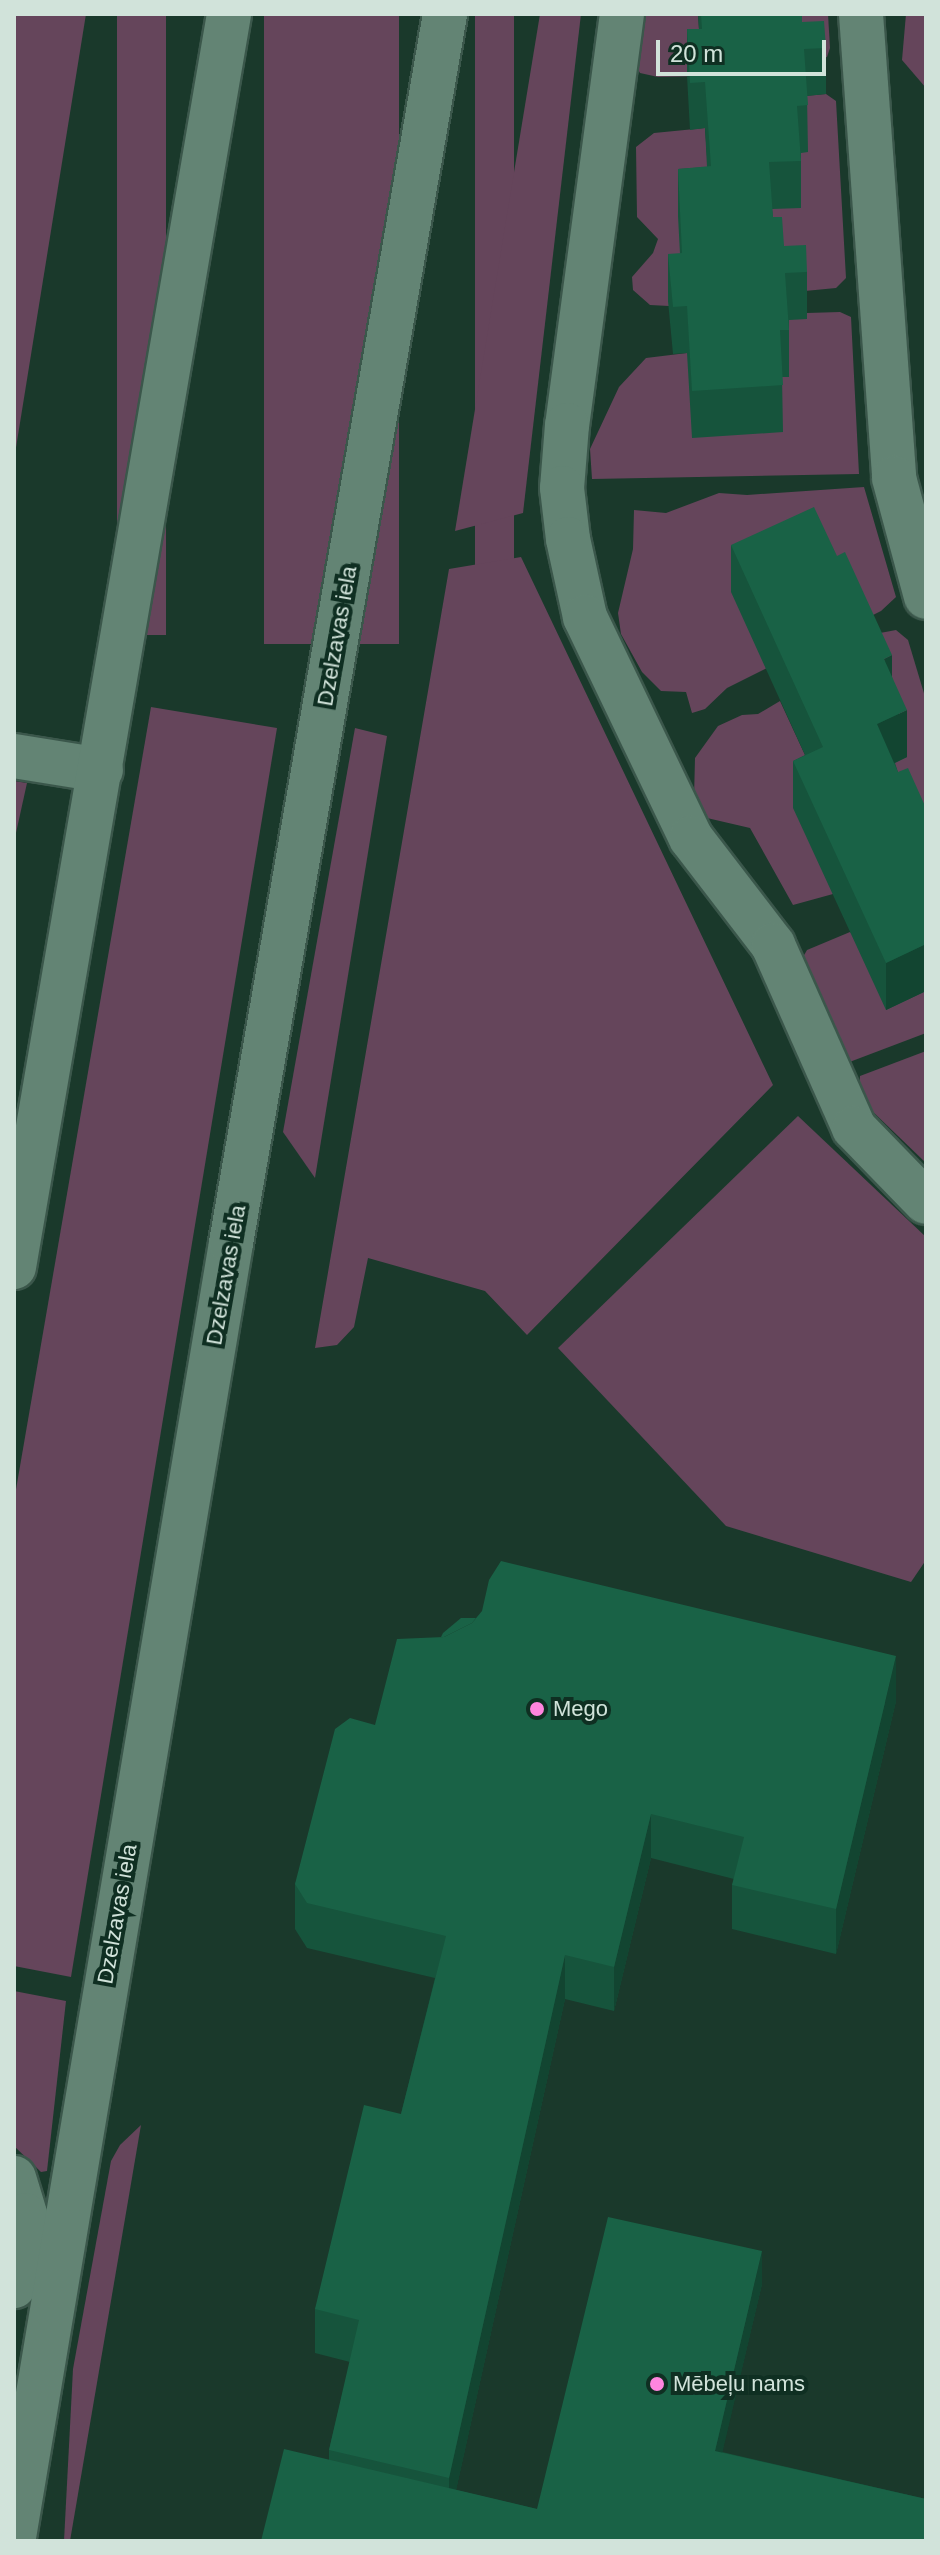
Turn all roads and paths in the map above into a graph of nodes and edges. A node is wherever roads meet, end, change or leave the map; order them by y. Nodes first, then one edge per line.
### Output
1 (229, 14) edge
2 (445, 14) edge
3 (622, 14) edge
4 (861, 14) edge
5 (926, 597) edge
6 (14, 756) edge
7 (101, 770) junction
8 (926, 1202) edge
9 (14, 1267) edge
10 (14, 2178) edge
11 (14, 2286) edge
12 (14, 2537) edge

1 - 7 main road
2 - 12 main road, Dzelzavas iela
3 - 8 main road
4 - 5 main road
6 - 7 main road
7 - 9 main road
10 - 11 main road

